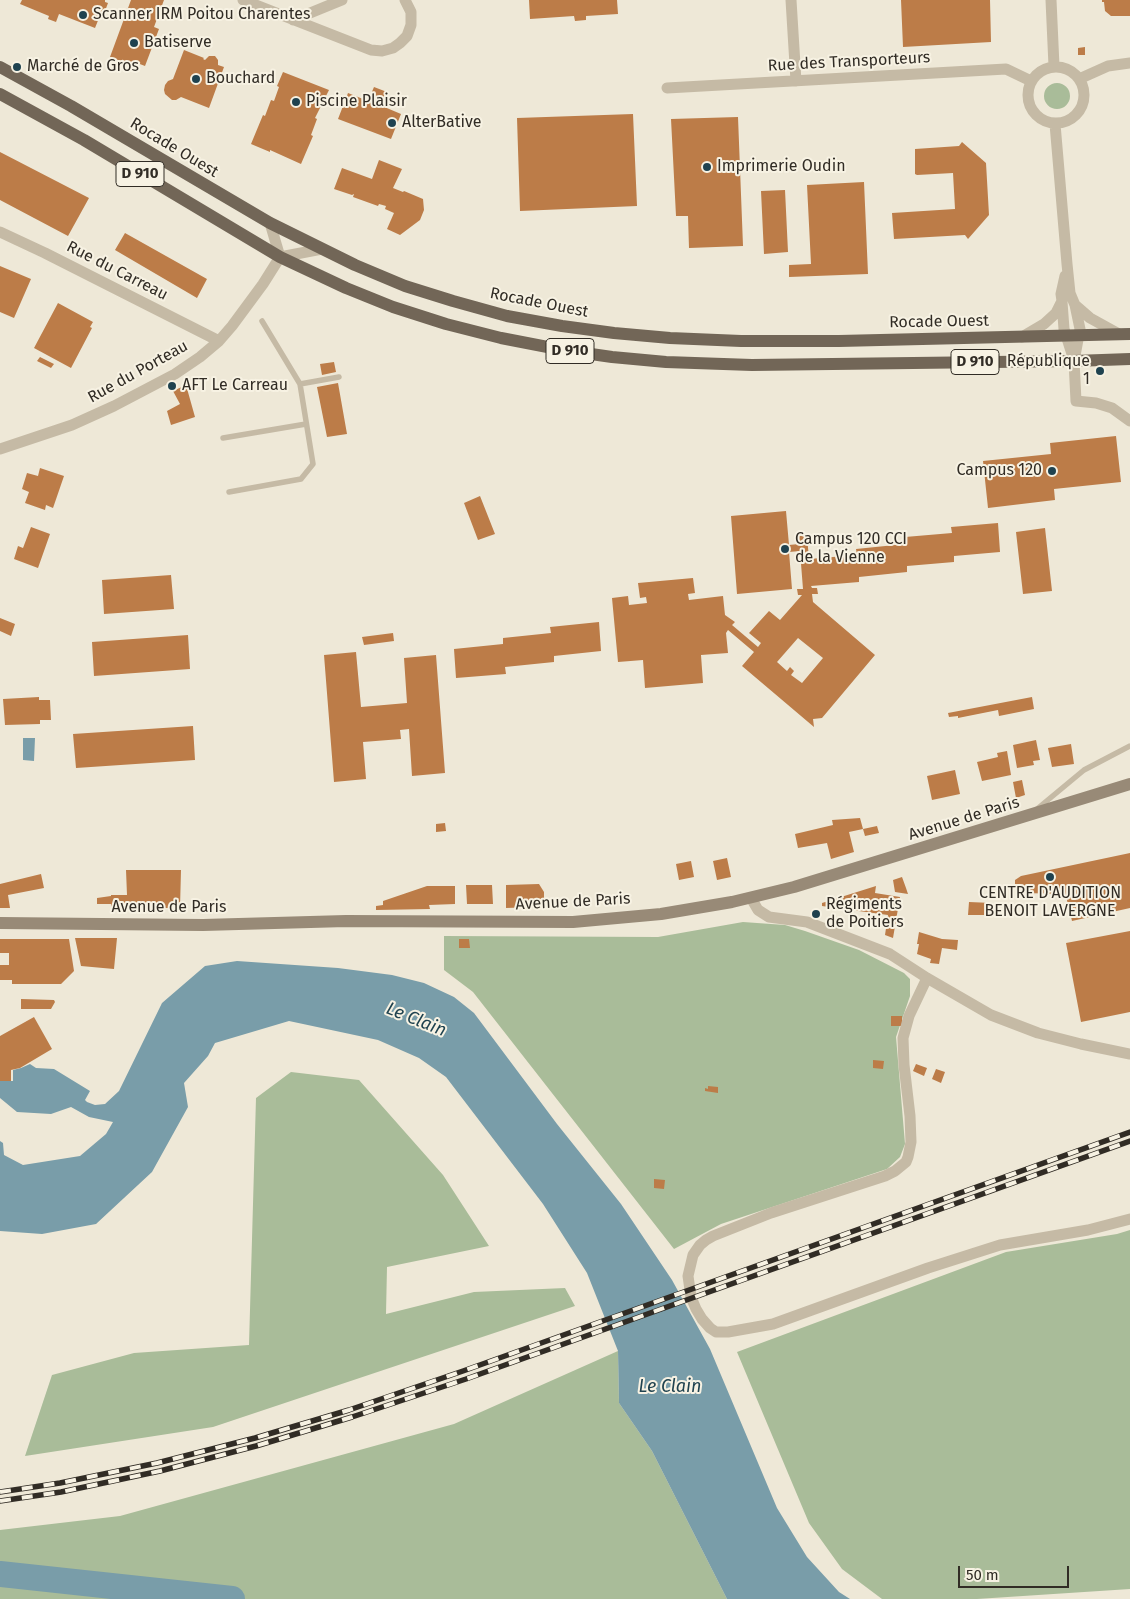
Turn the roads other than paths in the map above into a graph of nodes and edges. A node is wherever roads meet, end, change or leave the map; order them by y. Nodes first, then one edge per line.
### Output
1 (243, 0) edge
2 (342, 0) edge
3 (405, 0) edge
4 (791, 0) edge
5 (1050, 0) edge
6 (293, 20) junction
7 (1130, 62) edge
8 (1054, 66) junction
9 (0, 67) edge
10 (1079, 79) junction
11 (796, 81) junction
12 (1031, 81) junction
13 (667, 88) dead end
14 (0, 94) edge
15 (1055, 124) junction
16 (270, 223) junction
17 (0, 232) edge
18 (322, 249) junction
19 (280, 257) junction
20 (1067, 264) junction
21 (1062, 301) junction
22 (1075, 305) junction
23 (262, 321) dead end
24 (1124, 334) edge
25 (1073, 335) junction
26 (1022, 337) junction
27 (219, 340) junction
28 (1130, 359) edge
29 (1074, 361) junction
30 (339, 377) dead end
31 (300, 384) junction
32 (1130, 422) edge
33 (306, 424) junction
34 (224, 438) dead end
35 (0, 449) edge
36 (229, 492) dead end
37 (1130, 746) edge
38 (1130, 784) edge
39 (1030, 815) junction
40 (751, 898) junction
41 (0, 924) edge
42 (927, 978) junction
43 (1130, 1054) edge
44 (1130, 1219) edge

1 - 6 street
2 - 6 street
3 - 6 street
4 - 11 street
5 - 8 street
7 - 10 street
8 - 10 street
8 - 12 street
9 - 16 main road, Rocade Ouest / D 910
10 - 15 street
11 - 12 street, Rue des Transporteurs
11 - 13 street, Rue des Transporteurs
12 - 15 street
14 - 19 main road, D 910
15 - 20 street
16 - 18 main road, Rocade Ouest / D 910
16 - 19 street
17 - 27 street, Rue du Carreau
18 - 19 street
18 - 26 main road, Rocade Ouest / D 910
19 - 27 street, Rue du Porteau
19 - 29 main road, D 910
20 - 21 street
20 - 22 street
21 - 25 street
21 - 26 street
22 - 24 street
22 - 25 street
23 - 31 lane
24 - 25 main road, Rocade Ouest / D 910
25 - 26 main road, Rocade Ouest / D 910
25 - 29 street
27 - 35 street, Rue du Porteau
28 - 29 main road, D 910
29 - 32 street
30 - 31 lane
31 - 33 lane
33 - 34 lane
33 - 36 lane
37 - 39 lane
38 - 39 main road, Avenue de Paris
39 - 40 main road, Avenue de Paris
40 - 41 main road, Avenue de Paris
40 - 42 street
42 - 43 street
42 - 44 street

